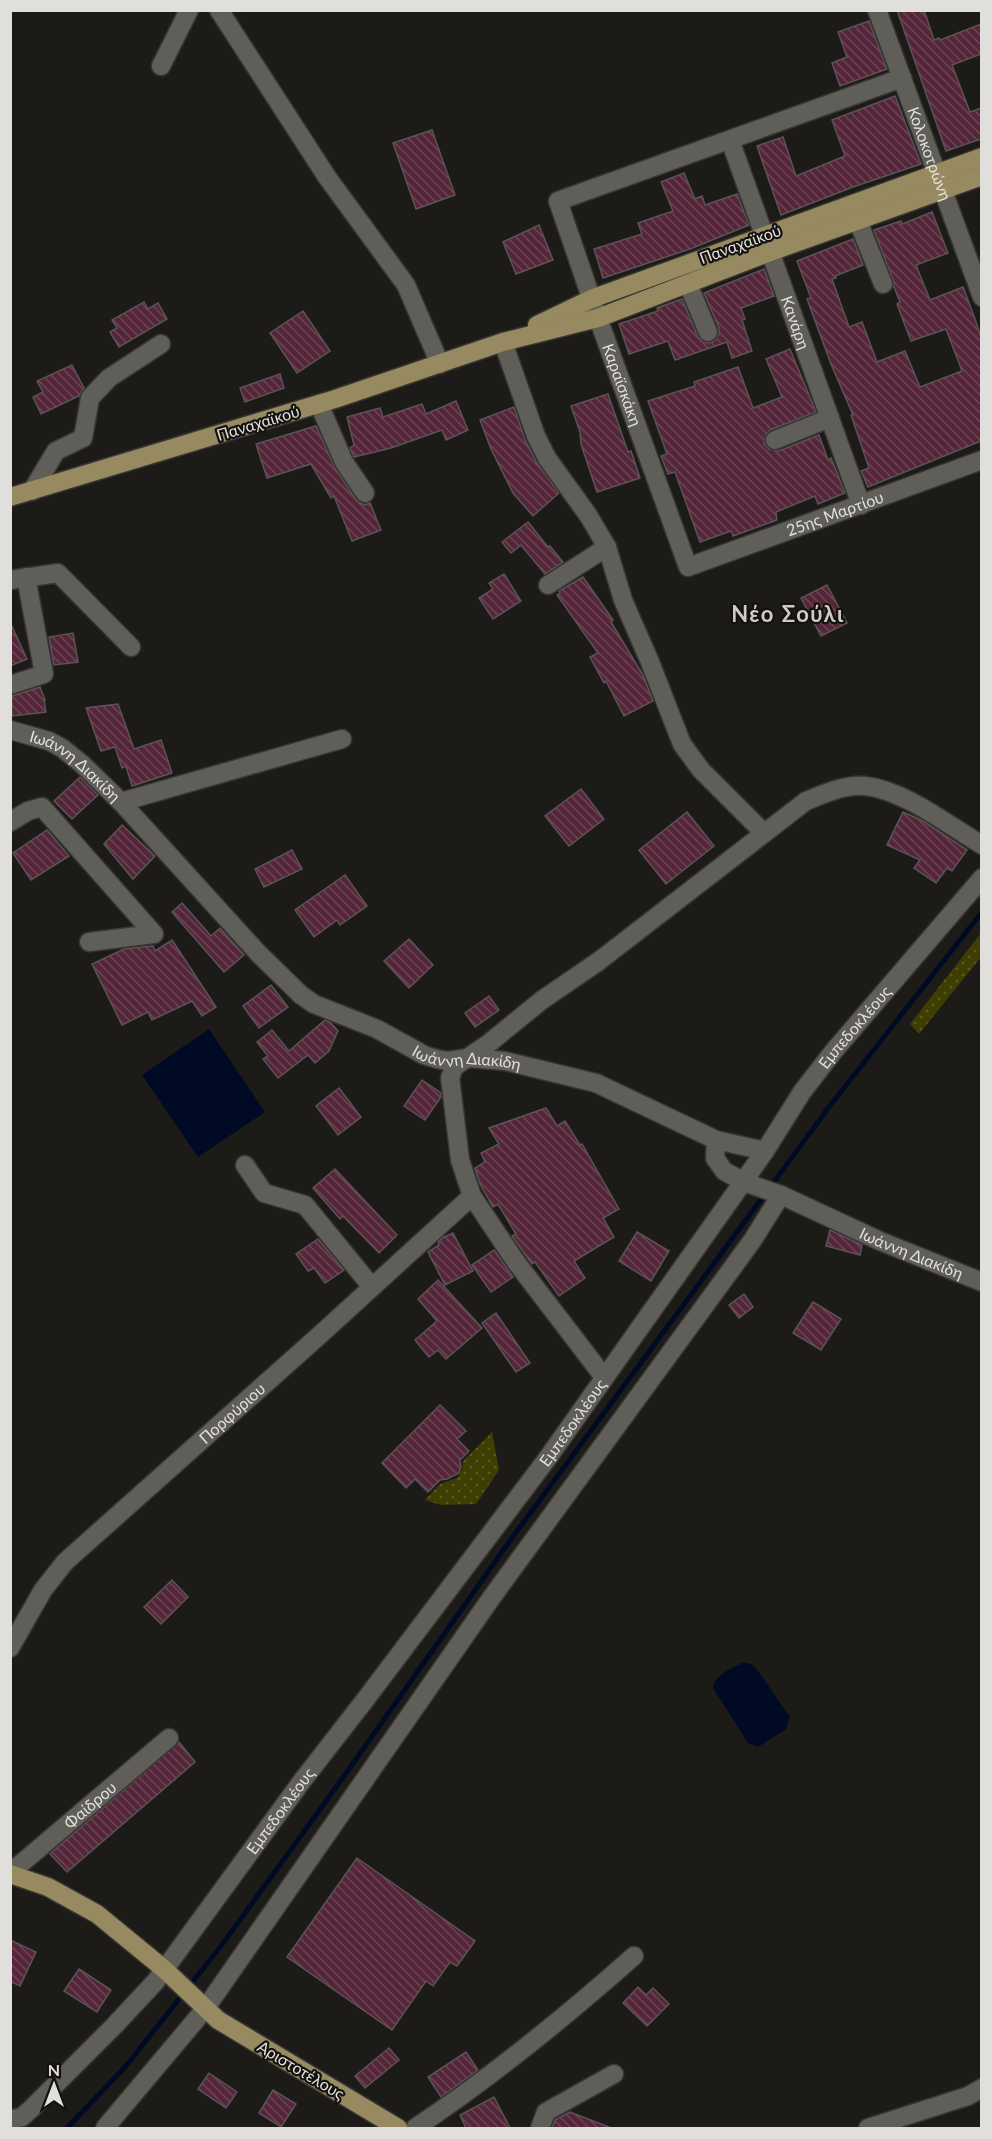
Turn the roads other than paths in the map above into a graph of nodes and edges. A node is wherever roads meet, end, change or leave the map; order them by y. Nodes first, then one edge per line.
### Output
1 (189, 10) edge
2 (219, 10) edge
3 (877, 10) edge
4 (161, 66) dead end
5 (902, 78) junction
6 (730, 140) junction
7 (981, 157) edge
8 (981, 176) edge
9 (940, 181) junction
10 (858, 221) junction
11 (767, 244) junction
12 (688, 284) junction
13 (883, 284) dead end
14 (981, 297) edge
15 (591, 299) junction
16 (597, 318) junction
17 (708, 332) dead end
18 (503, 342) junction
19 (160, 344) dead end
20 (440, 364) junction
21 (319, 404) junction
22 (830, 418) junction
23 (775, 440) dead end
24 (981, 460) edge
25 (32, 491) junction
26 (365, 493) dead end
27 (10, 497) edge
28 (861, 505) junction
29 (607, 547) junction
30 (688, 567) joint
31 (18, 579) edge
32 (548, 585) dead end
33 (131, 647) dead end
34 (10, 685) edge
35 (10, 730) edge
36 (342, 739) dead end
37 (121, 802) junction
38 (10, 822) edge
39 (764, 833) junction
40 (981, 845) edge
41 (981, 878) edge
42 (89, 942) dead end
43 (469, 1058) junction
44 (716, 1140) junction
45 (765, 1151) junction
46 (245, 1165) dead end
47 (744, 1182) junction
48 (781, 1195) junction
49 (472, 1196) junction
50 (981, 1282) edge
51 (372, 1287) junction
52 (604, 1377) junction
53 (10, 1648) edge
54 (169, 1738) dead end
55 (10, 1874) edge
56 (634, 1956) dead end
57 (167, 1973) junction
58 (202, 2005) junction
59 (614, 2074) dead end
60 (981, 2088) edge
61 (10, 2120) edge
62 (105, 2128) edge
63 (398, 2128) edge
64 (415, 2128) edge
65 (540, 2128) edge
66 (868, 2128) edge

1 - 4 street
2 - 20 street
3 - 5 street, Κολοκοτρώνη
5 - 6 street
5 - 9 street, Κολοκοτρώνη
6 - 11 street, Κανάρη
6 - 15 street, Καραϊσκάκη
7 - 9 main road, Παναχαϊκού
8 - 9 main road, Παναχαϊκού
9 - 10 main road, Παναχαϊκού
9 - 11 main road, Παναχαϊκού
9 - 14 street, Κολοκοτρώνη
10 - 11 main road, Παναχαϊκού
10 - 13 street
11 - 12 main road, Παναχαϊκού
11 - 15 main road, Παναχαϊκού
11 - 22 street, Κανάρη
12 - 16 main road, Παναχαϊκού
12 - 17 street
15 - 16 street, Καραϊσκάκη
15 - 18 main road, Παναχαϊκού
16 - 18 main road, Παναχαϊκού
16 - 30 street, Καραϊσκάκη
18 - 20 main road, Παναχαϊκού
18 - 29 street
19 - 25 street
20 - 21 main road, Παναχαϊκού
21 - 25 main road, Παναχαϊκού
21 - 26 street
22 - 23 street
22 - 28 street, Κανάρη
24 - 28 street, 25ης Μαρτίου
25 - 27 main road, Παναχαϊκού
28 - 30 street, 25ης Μαρτίου
29 - 32 street
29 - 39 street
31 - 33 street
31 - 34 street
35 - 37 street, Ιωάννη Διακίδη
36 - 37 street
37 - 43 street, Ιωάννη Διακίδη
38 - 42 street
39 - 40 street
39 - 43 street
41 - 45 street, Εμπεδοκλέους
43 - 44 street, Ιωάννη Διακίδη
43 - 49 street
44 - 45 street
44 - 47 street, Ιωάννη Διακίδη
45 - 47 street, Εμπεδοκλέους
46 - 51 street
47 - 48 street, Ιωάννη Διακίδη
47 - 52 street, Εμπεδοκλέους
48 - 50 street, Ιωάννη Διακίδη
48 - 58 street
49 - 51 street, Πορφύριου
49 - 52 street
51 - 53 street, Πορφύριου
52 - 57 street, Εμπεδοκλέους
54 - 55 street, Φαίδρου
55 - 57 main road
56 - 64 street
57 - 58 main road, Αριστοτέλους
57 - 61 street, Εμπεδοκλέους
58 - 62 street
58 - 63 main road, Αριστοτέλους
59 - 65 street
60 - 66 street

